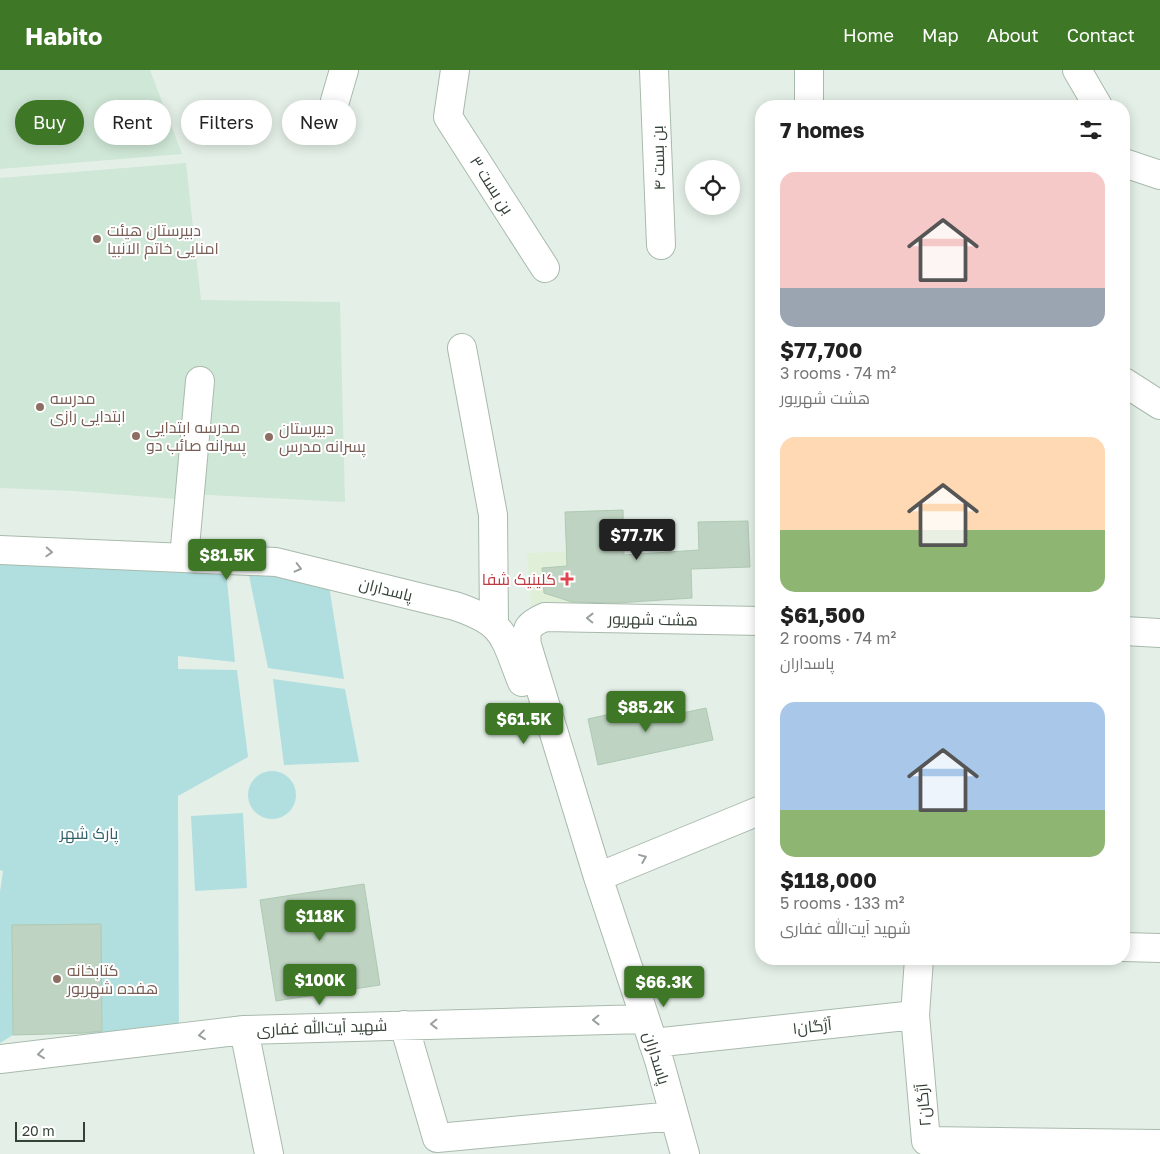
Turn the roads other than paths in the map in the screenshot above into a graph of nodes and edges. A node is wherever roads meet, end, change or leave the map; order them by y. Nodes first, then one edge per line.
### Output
1 (344, 70) edge
2 (455, 70) edge
3 (654, 70) edge
4 (809, 70) edge
5 (1077, 70) edge
6 (335, 100) edge
7 (809, 100) edge
8 (1094, 100) edge
9 (1130, 165) edge
10 (1160, 175) edge
11 (661, 245) dead end
12 (545, 268) dead end
13 (462, 348) dead end
14 (200, 381) dead end
15 (1130, 386) edge
16 (1160, 405) edge
17 (0, 550) edge
18 (184, 558) junction
19 (545, 618) joint
20 (755, 621) edge
21 (494, 624) junction
22 (1130, 631) edge
23 (1160, 633) edge
24 (755, 812) edge
25 (598, 877) junction
26 (1130, 947) edge
27 (1160, 948) edge
28 (919, 965) edge
29 (916, 1015) junction
30 (404, 1025) junction
31 (244, 1030) junction
32 (649, 1031) junction
33 (0, 1059) edge
34 (674, 1116) junction
35 (1160, 1144) edge
36 (430, 1146) edge
37 (269, 1154) edge
38 (685, 1154) edge

1 - 6 street
2 - 12 street, بن بست ۳
3 - 11 street, بن بست ۴
4 - 7 street
5 - 8 street
9 - 10 street
13 - 21 street
14 - 18 street
15 - 16 street
17 -> 18 street, پاسداران
18 -> 21 street, پاسداران
20 -> 19 street, هشت شهریور
19 - 25 street, پاسداران
21 - 25 street, پاسداران
22 - 23 street
25 -> 24 street
25 - 32 street, پاسداران
26 - 27 street
28 - 29 street
29 - 32 street, ۱آژگان
29 - 35 street, ۲آژگان
30 - 31 street, شهید آیت‌الله غفاری
32 -> 30 street, شهید آیت‌الله غفاری
30 - 36 street
31 -> 33 street, شهید آیت‌الله غفاری
31 - 37 street
32 - 34 street, پاسداران
34 - 36 street
34 - 38 street, پاسداران

